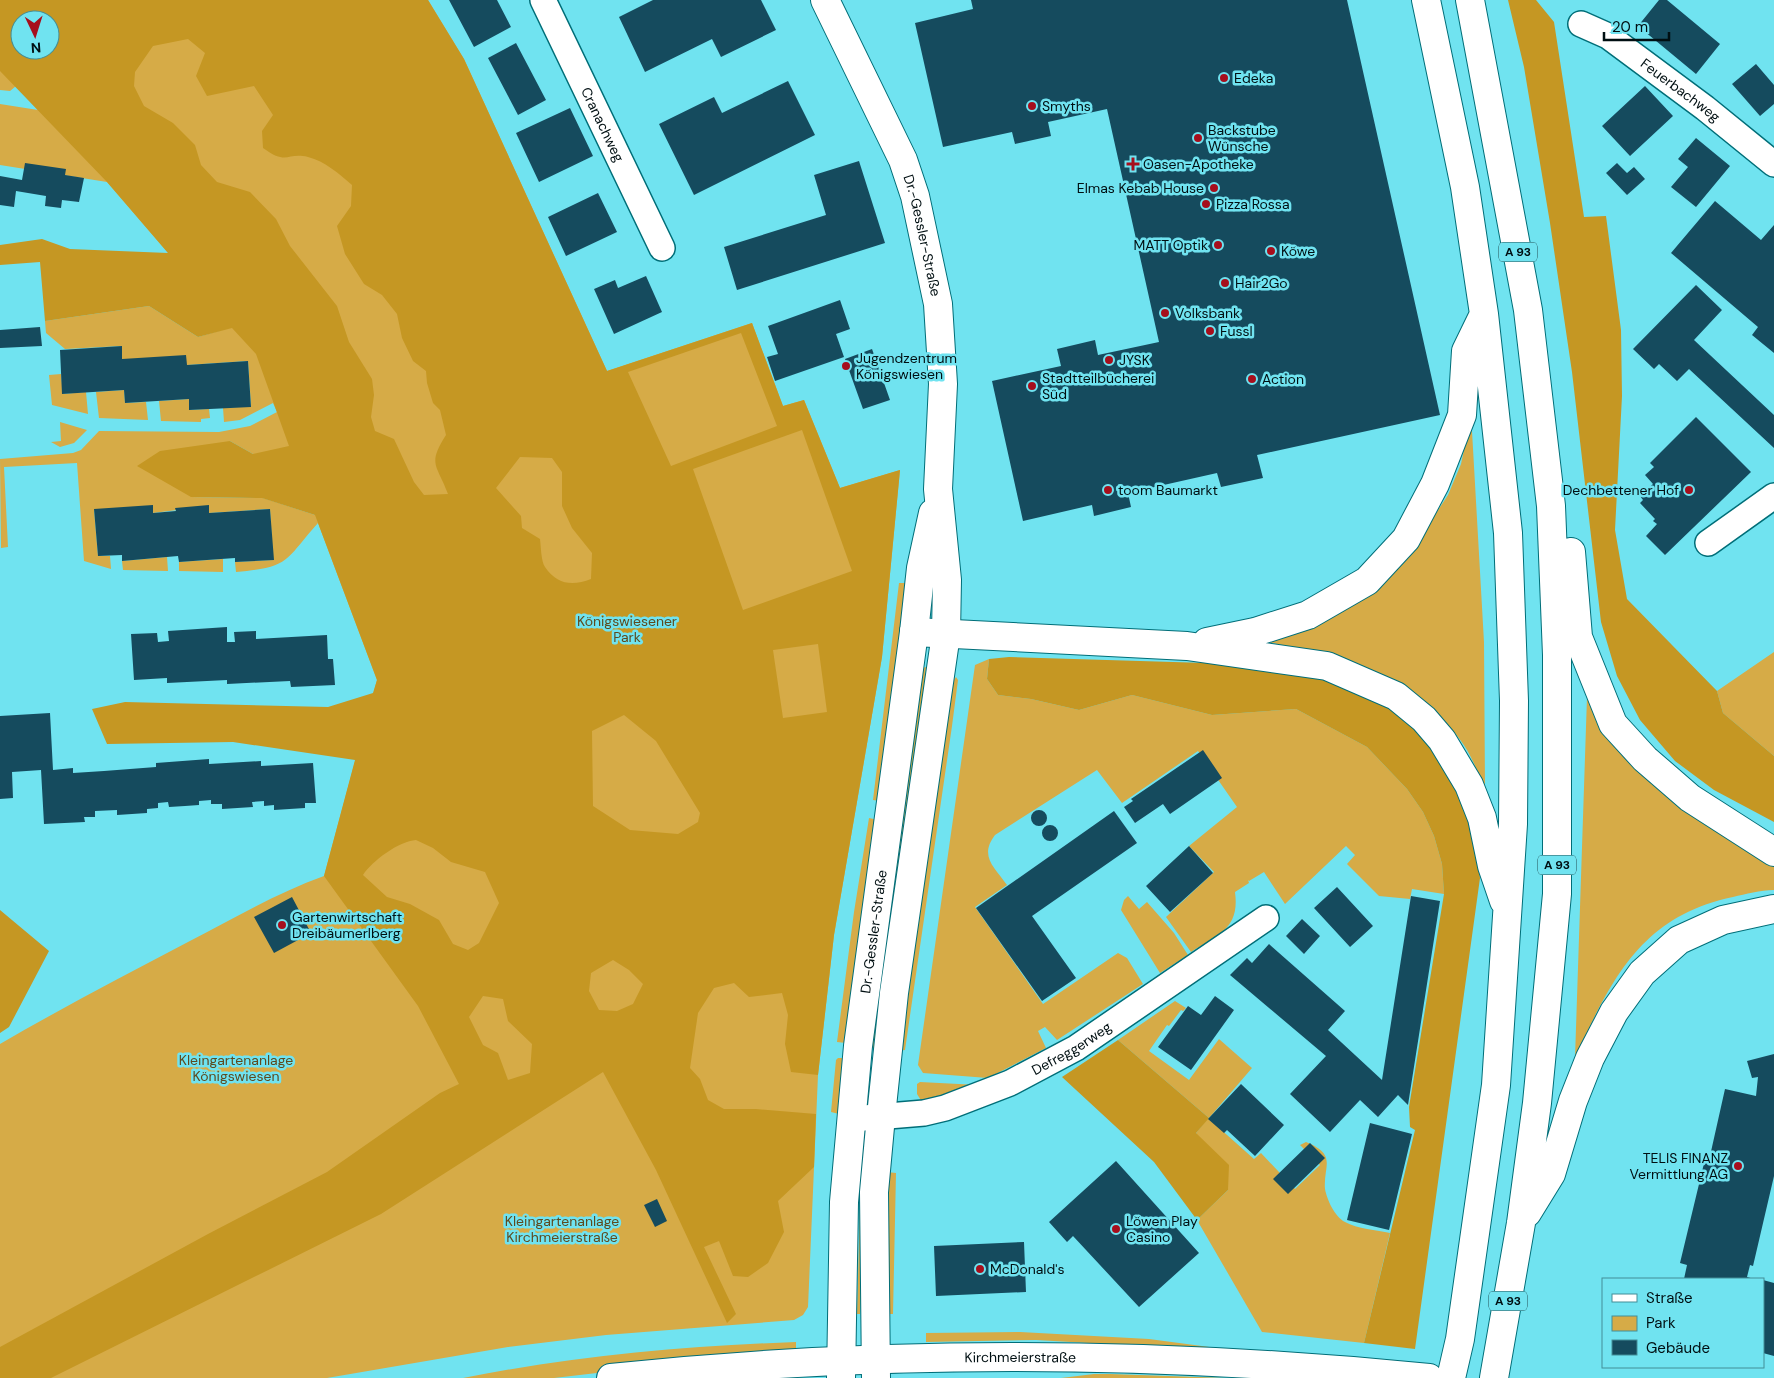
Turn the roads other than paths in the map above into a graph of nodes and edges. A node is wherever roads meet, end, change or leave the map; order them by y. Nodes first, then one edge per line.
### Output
1 (543, 0) edge
2 (825, 0) edge
3 (1426, 0) edge
4 (1470, 0) edge
5 (1581, 24) dead end
6 (1774, 164) edge
7 (662, 248) dead end
8 (1484, 314) junction
9 (938, 489) junction
10 (1774, 496) edge
11 (1551, 506) junction
12 (1708, 542) dead end
13 (914, 632) junction
14 (946, 634) junction
15 (1187, 646) junction
16 (1774, 852) edge
17 (1774, 908) edge
18 (1508, 914) junction
19 (1266, 918) dead end
20 (881, 1116) junction
21 (852, 1119) junction
22 (1521, 1223) junction
23 (876, 1368) edge
24 (840, 1370) edge
25 (1419, 1377) edge
26 (610, 1378) edge
27 (1451, 1378) edge
28 (1494, 1378) edge

1 - 7 street, Cranachweg
2 - 9 main road, Dr.-Gessler-Straße
3 - 8 main road
4 - 11 main road, A 93
5 - 6 street, Feuerbachweg
8 - 15 main road
8 - 18 main road
9 - 13 main road, Dr.-Gessler-Straße
9 - 14 main road, Dr.-Gessler-Straße
10 - 12 street
11 - 16 main road
11 - 22 main road, A 93
13 - 14 main road
13 - 21 main road, Dr.-Gessler-Straße
14 - 15 main road
14 - 20 main road, Dr.-Gessler-Straße
15 - 18 main road
17 - 22 main road
18 - 27 main road
19 - 20 street, Defreggerweg
20 - 21 street, Defreggerweg
20 - 23 main road, Dr.-Gessler-Straße
21 - 24 main road, Dr.-Gessler-Straße
22 - 28 main road, A 93
23 - 24 main road, Kirchmeierstraße
23 - 25 main road, Kirchmeierstraße
24 - 26 main road, Kirchmeierstraße

